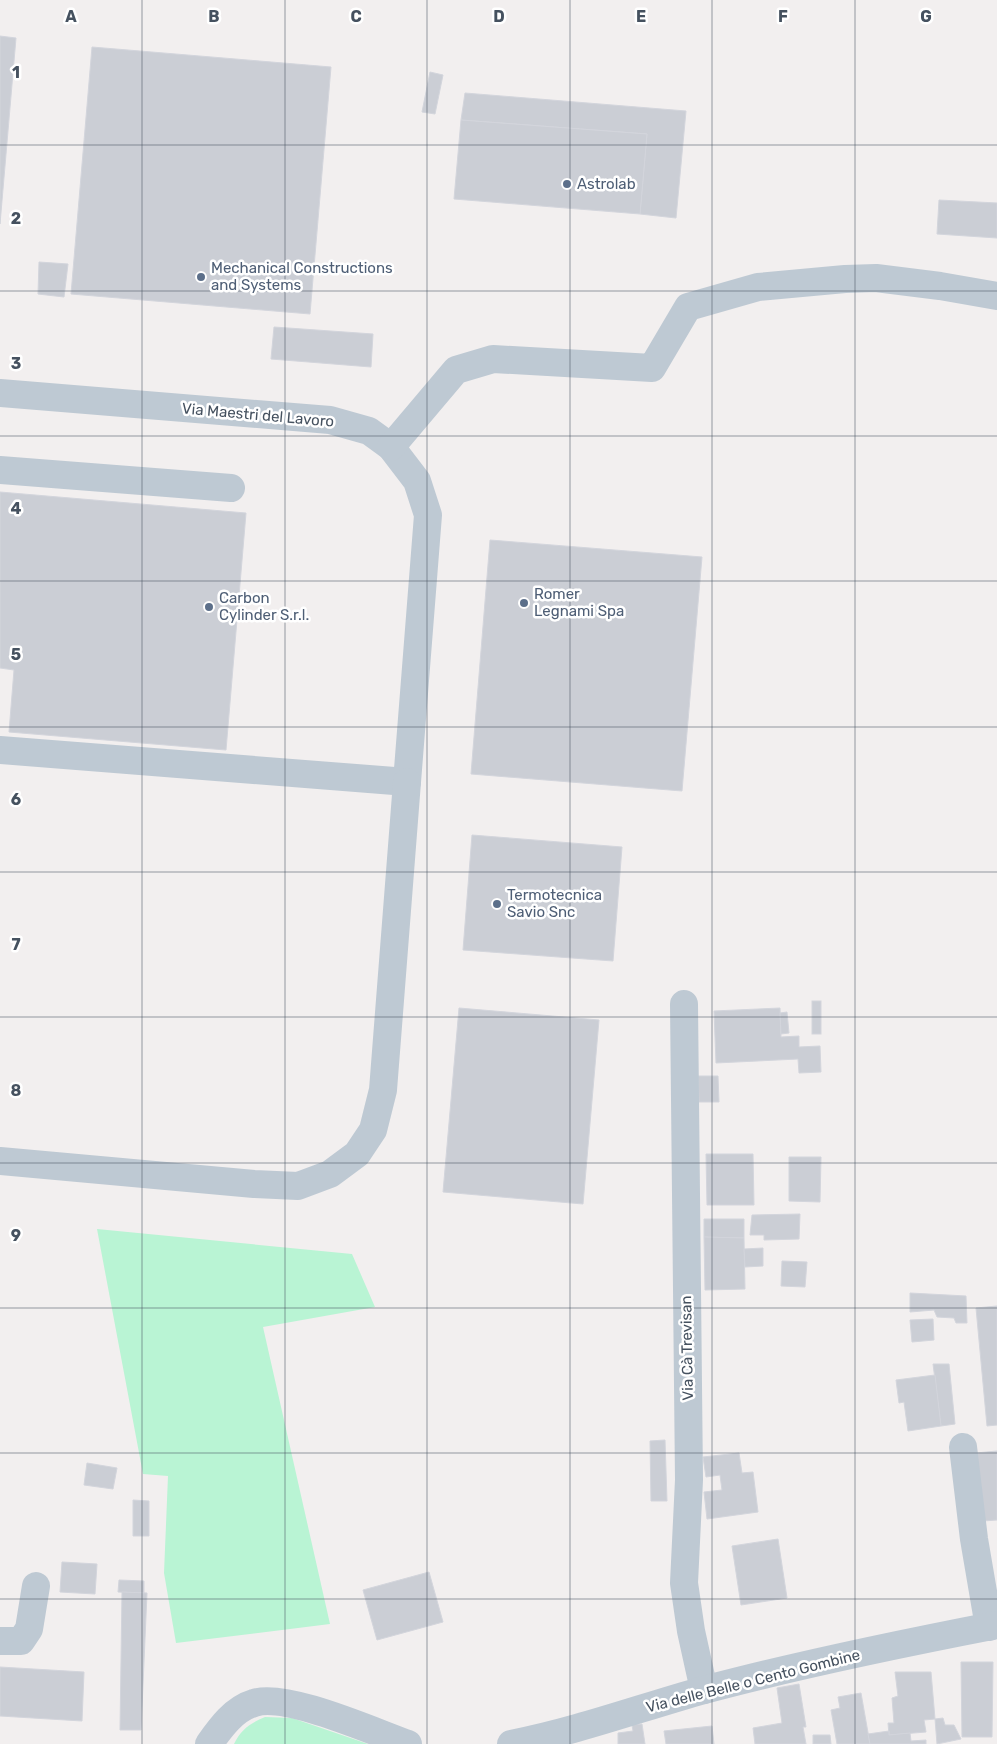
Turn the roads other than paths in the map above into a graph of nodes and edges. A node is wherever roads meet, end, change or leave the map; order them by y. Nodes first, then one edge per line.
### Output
1 (997, 296) edge
2 (0, 393) edge
3 (392, 447) junction
4 (0, 470) edge
5 (231, 488) dead end
6 (0, 750) edge
7 (408, 782) junction
8 (684, 1004) dead end
9 (0, 1161) edge
10 (963, 1447) dead end
11 (36, 1586) dead end
12 (993, 1626) edge
13 (0, 1641) edge
14 (704, 1690) junction
15 (209, 1744) edge
16 (408, 1744) edge
17 (511, 1744) edge

1 - 3 street
2 - 3 street, Via Maestri del Lavoro
3 - 7 street, Via Maestri del Lavoro
4 - 5 street
6 - 7 street
7 - 9 street, Via Maestri del Lavoro
8 - 14 street, Via Cà Trevisan
10 - 12 street
11 - 13 street
12 - 14 street, Via delle Belle o Cento Gombine
14 - 17 street, Via delle Belle o Cento Gombine
15 - 16 street

